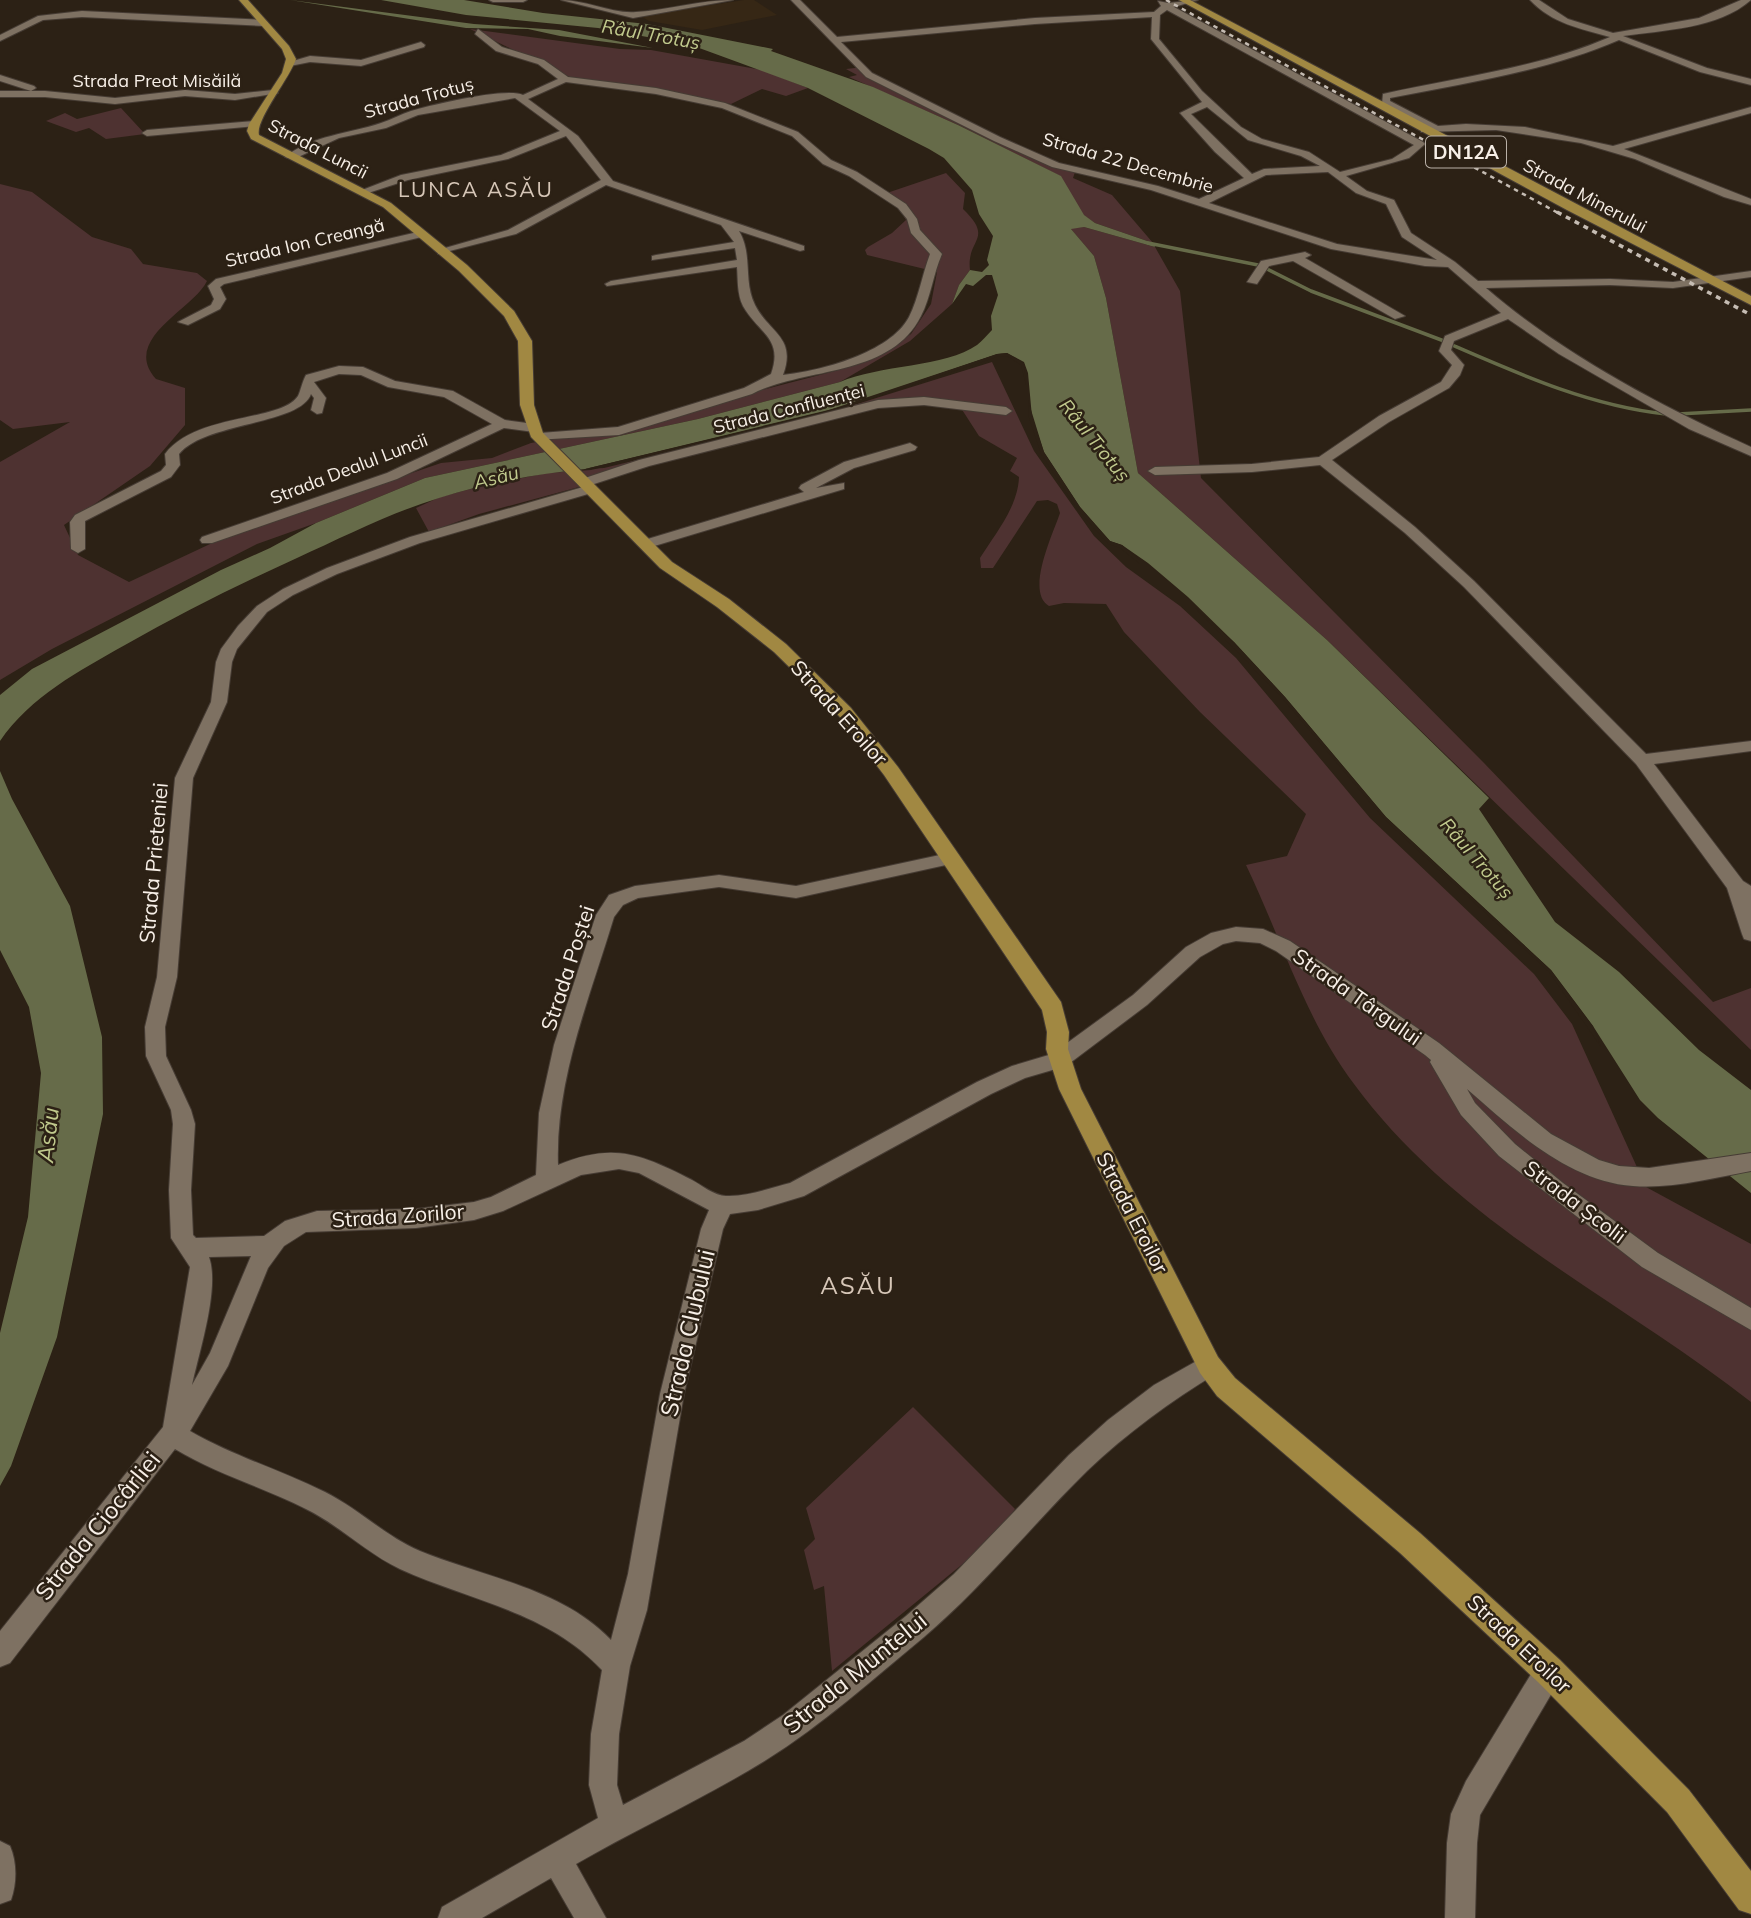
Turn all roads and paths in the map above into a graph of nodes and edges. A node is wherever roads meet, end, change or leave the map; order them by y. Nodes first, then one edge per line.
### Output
1 (243, 0) edge
2 (493, 0) edge
3 (523, 0) edge
4 (565, 0) edge
5 (729, 0) edge
6 (795, 0) edge
7 (1154, 0) edge
8 (1534, 0) edge
9 (1747, 0) edge
10 (1187, 1) edge
11 (89, 3) dead end
12 (1167, 6) junction
13 (100, 13) junction
14 (1156, 14) junction
15 (264, 23) junction
16 (478, 32) dead end
17 (1615, 36) junction
18 (0, 38) edge
19 (835, 40) junction
20 (421, 44) dead end
21 (290, 63) junction
22 (0, 78) edge
23 (565, 79) junction
24 (1751, 82) edge
25 (273, 93) junction
26 (0, 94) edge
27 (45, 94) junction
28 (523, 98) junction
29 (1208, 103) junction
30 (1751, 110) edge
31 (254, 124) junction
32 (1430, 130) junction
33 (566, 132) junction
34 (147, 133) dead end
35 (1616, 148) junction
36 (290, 157) junction
37 (1335, 172) junction
38 (1249, 177) junction
39 (606, 181) junction
40 (362, 192) junction
41 (1202, 202) junction
42 (1751, 202) edge
43 (726, 224) junction
44 (422, 234) junction
45 (740, 244) junction
46 (800, 248) dead end
47 (1340, 248) junction
48 (442, 252) junction
49 (1294, 257) junction
50 (656, 258) dead end
51 (742, 263) junction
52 (1451, 264) junction
53 (1751, 274) edge
54 (1705, 279) junction
55 (1253, 282) dead end
56 (611, 284) dead end
57 (1476, 285) junction
58 (1751, 301) edge
59 (1509, 314) junction
60 (1399, 316) dead end
61 (184, 322) dead end
62 (771, 380) junction
63 (308, 382) junction
64 (317, 410) dead end
65 (1006, 411) dead end
66 (502, 424) junction
67 (541, 437) junction
68 (910, 447) dead end
69 (1751, 452) edge
70 (1324, 460) junction
71 (1155, 471) dead end
72 (587, 486) junction
73 (839, 486) dead end
74 (767, 506) junction
75 (207, 540) dead end
76 (646, 544) junction
77 (78, 550) dead end
78 (1751, 746) edge
79 (1642, 760) junction
80 (949, 859) junction
81 (1744, 890) edge
82 (1751, 933) edge
83 (1432, 1049) junction
84 (1059, 1060) junction
85 (1751, 1163) edge
86 (547, 1178) junction
87 (722, 1206) junction
88 (269, 1247) junction
89 (188, 1248) junction
90 (1751, 1320) edge
91 (1209, 1365) junction
92 (174, 1435) junction
93 (0, 1653) edge
94 (616, 1665) junction
95 (1549, 1671) junction
96 (615, 1825) junction
97 (0, 1856) edge
98 (557, 1861) junction
99 (0, 1889) edge
100 (1751, 1898) edge
101 (453, 1918) edge
102 (591, 1918) edge
103 (1460, 1918) edge

1 - 15 main road
2 - 3 street
4 - 5 street
6 - 19 street, Strada 22 Decembrie
7 - 12 street
8 - 17 street
9 - 17 street
10 - 12 street
10 - 32 main road, Strada Minerului / DN12A
11 - 13 street
12 - 14 street
12 - 37 street
13 - 15 street
13 - 18 street
14 - 19 street
14 - 29 street
15 - 21 main road
16 - 23 street
17 - 24 street
17 - 32 street
19 - 41 street, Strada 22 Decembrie
20 - 21 street
21 - 25 main road, Strada Luncii
22 - 27 street
23 - 28 street
23 - 62 street
25 - 27 street, Strada Preot Misăilă
25 - 31 main road, Strada Luncii
26 - 27 street, Strada Preot Misăilă
28 - 33 street
28 - 36 street, Strada Trotuș
29 - 37 street
29 - 38 street
30 - 35 street
31 - 34 street
31 - 36 main road, Strada Luncii
32 - 35 street
32 - 54 main road, Strada Minerului / DN12A
33 - 39 street
33 - 40 street
35 - 42 street
36 - 40 main road, Strada Luncii
37 - 38 street
37 - 52 street
38 - 41 street
39 - 43 street
39 - 48 street
40 - 44 main road, Strada Luncii
41 - 47 street, Strada 22 Decembrie
43 - 45 street
43 - 46 street
44 - 48 main road, Strada Luncii
44 - 61 street, Strada Ion Creangă
45 - 50 street
45 - 51 street
47 - 49 street
47 - 52 street, Strada 22 Decembrie
48 - 67 main road, Strada Luncii
49 - 55 street
49 - 60 street
51 - 56 street
51 - 62 street
52 - 57 street
53 - 54 street
54 - 57 street
54 - 58 main road, Strada Minerului / DN12A
57 - 59 street
59 - 69 street
59 - 70 street
62 - 67 street
63 - 64 street
63 - 66 street
63 - 77 street
65 - 72 street, Strada Confluenței
66 - 67 street
66 - 75 street, Strada Dealul Luncii
67 - 72 main road, Strada Eroilor
68 - 74 street
70 - 71 street
70 - 79 street
72 - 76 main road, Strada Eroilor
72 - 89 street, Strada Prieteniei
73 - 74 street
74 - 76 street
76 - 80 main road, Strada Eroilor
78 - 79 street
79 - 81 street
80 - 84 main road, Strada Eroilor
80 - 86 street, Strada Poștei
81 - 82 street
83 - 84 street, Strada Târgului
83 - 85 street, Strada Târgului
83 - 90 street, Strada Școlii
84 - 87 street
84 - 91 main road, Strada Eroilor
86 - 87 street, Strada Zorilor
86 - 88 street, Strada Zorilor
87 - 94 street, Strada Clubului
88 - 89 street
88 - 92 street
89 - 92 street, Strada Prieteniei
91 - 95 main road, Strada Eroilor
91 - 96 street, Strada Muntelui
92 - 93 street, Strada Ciocârliei
92 - 94 street, Strada Ciocârliei
94 - 96 street, Strada Clubului
95 - 100 main road, Strada Eroilor
95 - 103 street
96 - 98 street, Strada Muntelui
97 - 99 street
98 - 101 street, Strada Muntelui
98 - 102 street

